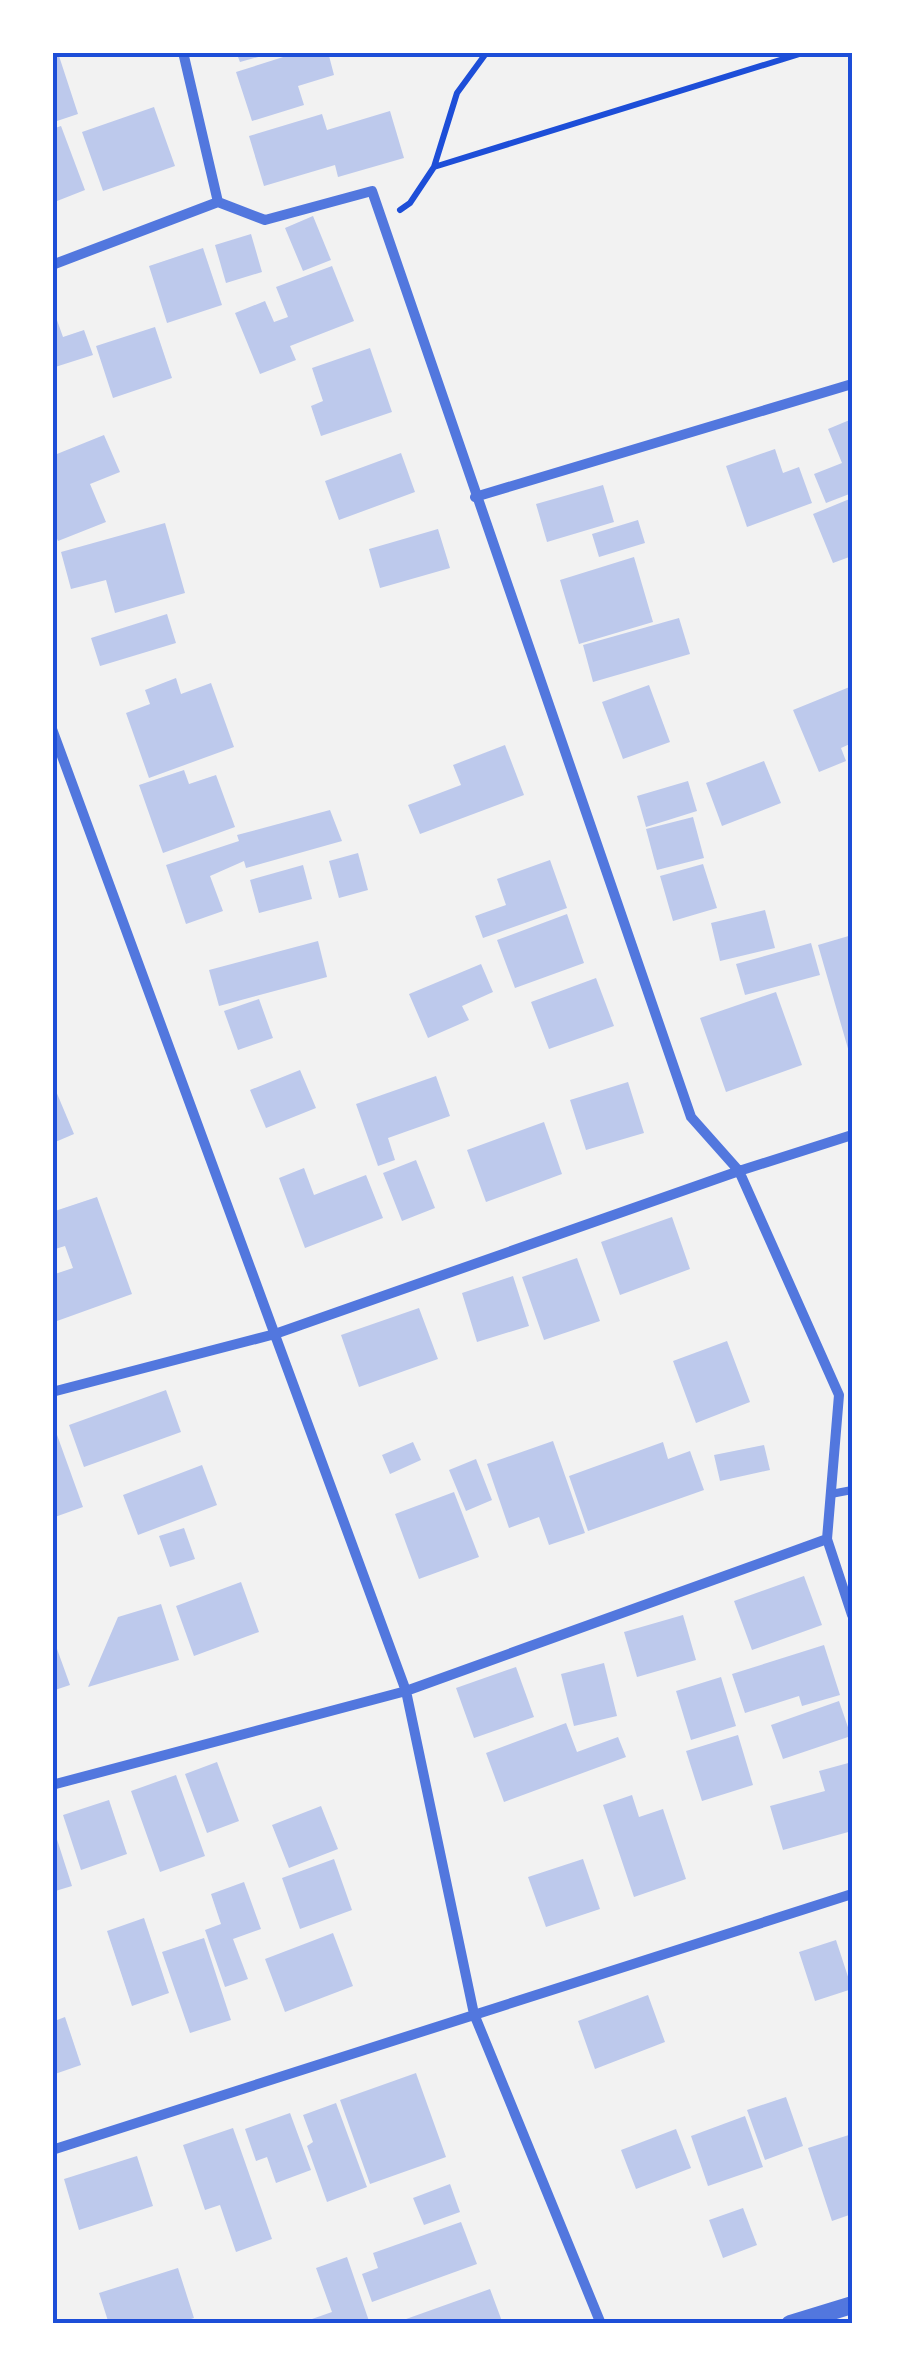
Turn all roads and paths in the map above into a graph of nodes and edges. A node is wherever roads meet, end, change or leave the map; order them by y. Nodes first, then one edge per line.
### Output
1 (183, 52) edge
2 (487, 52) edge
3 (806, 52) edge
4 (434, 166) junction
5 (218, 202) junction
6 (382, 222) junction
7 (52, 265) edge
8 (852, 384) edge
9 (475, 497) junction
10 (52, 728) edge
11 (852, 1135) edge
12 (739, 1171) junction
13 (274, 1334) junction
14 (52, 1392) edge
15 (852, 1490) edge
16 (831, 1494) junction
17 (827, 1539) junction
18 (852, 1614) edge
19 (406, 1691) junction
20 (52, 1785) edge
21 (852, 1894) edge
22 (474, 2014) junction
23 (52, 2150) edge
24 (852, 2305) edge
25 (601, 2324) edge
26 (790, 2324) edge

1 - 5 street
2 - 4 path
3 - 4 path
4 - 6 path
5 - 6 street
5 - 7 street
6 - 9 street
8 - 9 street
9 - 12 street
10 - 13 street
11 - 12 street
12 - 13 street
12 - 16 street
13 - 14 street
13 - 19 street
15 - 16 lane
16 - 17 street
17 - 18 street
17 - 19 street
19 - 20 street
19 - 22 street
21 - 22 street
22 - 23 street
22 - 25 street
24 - 26 street

